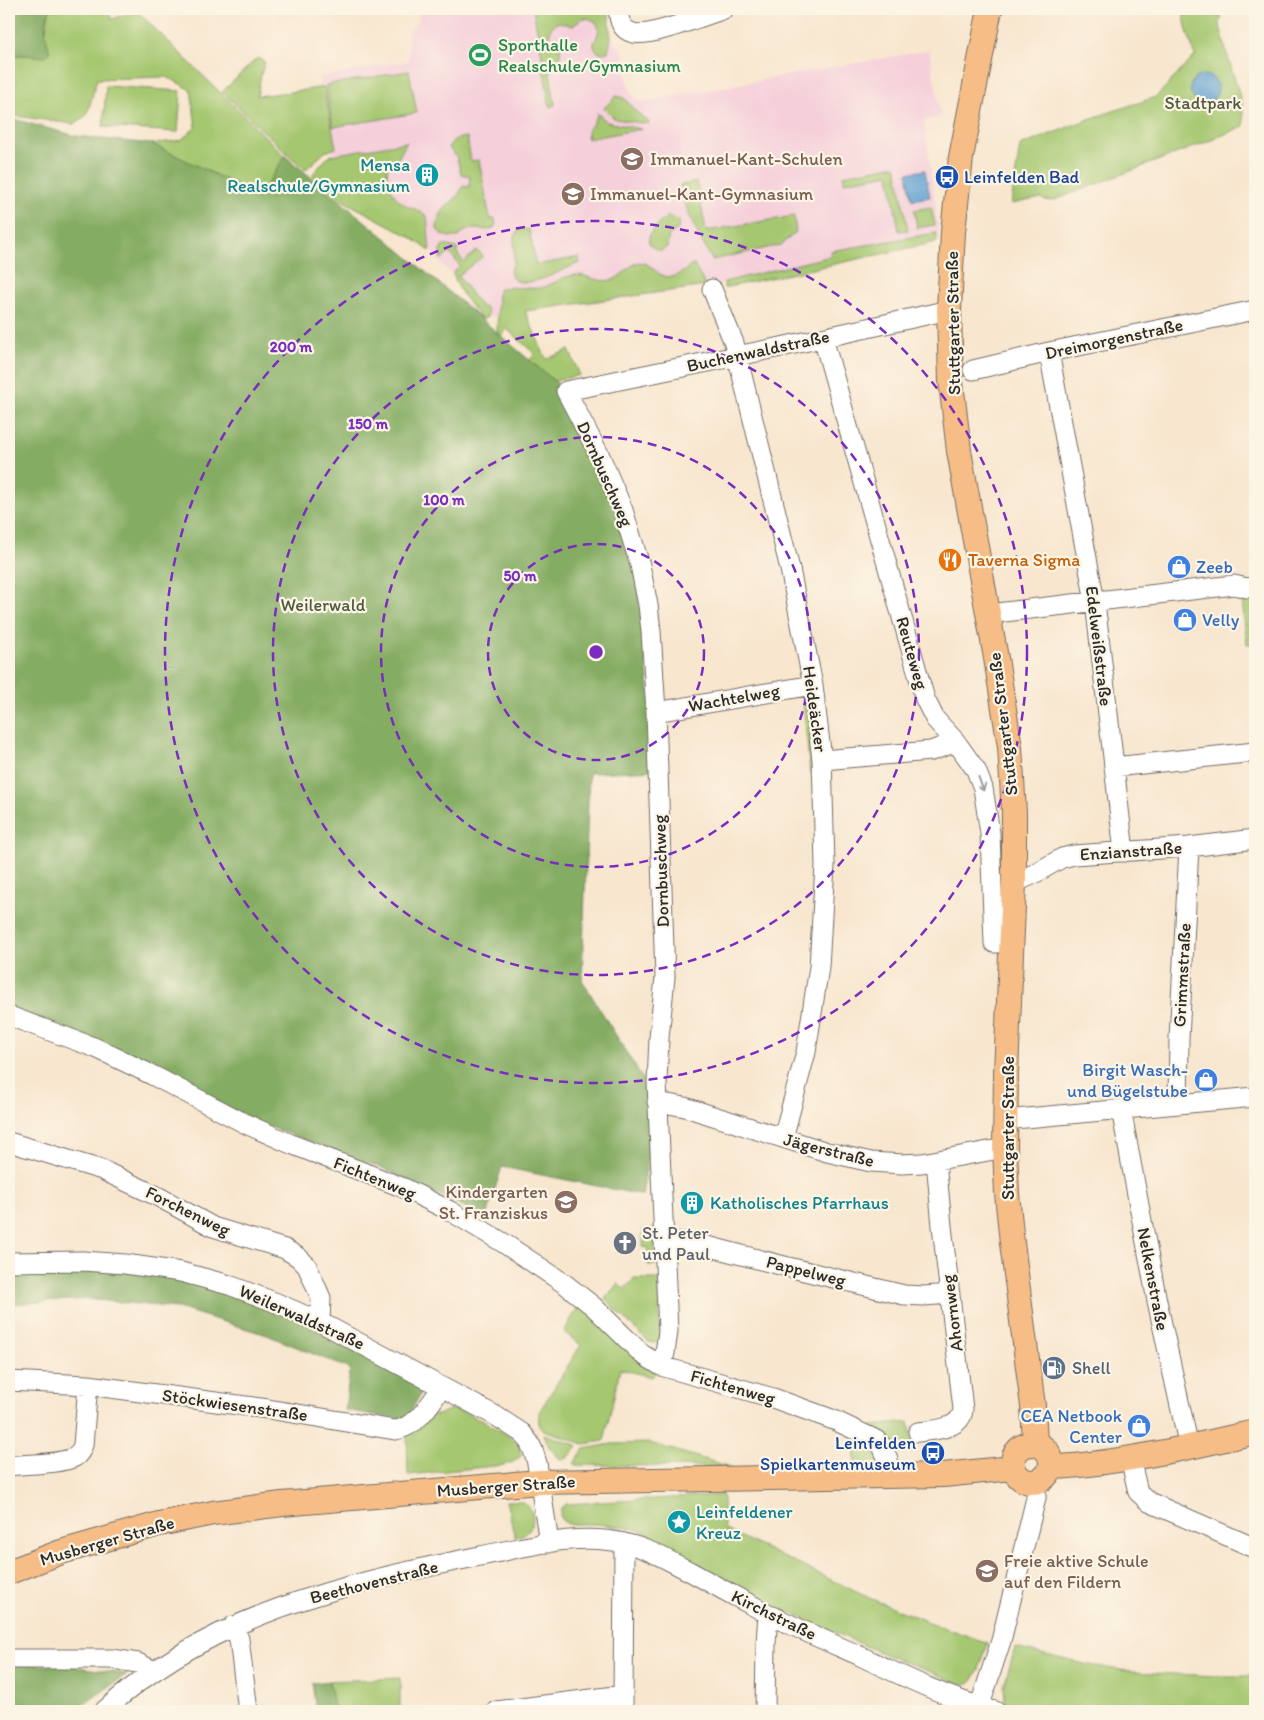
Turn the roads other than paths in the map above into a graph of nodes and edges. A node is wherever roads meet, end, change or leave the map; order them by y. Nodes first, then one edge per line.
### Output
1 (618, 9) edge
2 (724, 9) edge
3 (990, 9) edge
4 (712, 289) dead end
5 (949, 310) junction
6 (1255, 310) edge
7 (823, 338) junction
8 (1049, 352) junction
9 (738, 356) junction
10 (974, 370) dead end
11 (566, 391) joint
12 (1255, 588) edge
13 (1095, 602) junction
14 (988, 614) junction
15 (813, 686) junction
16 (656, 712) junction
17 (956, 742) junction
18 (1255, 752) edge
19 (822, 760) junction
20 (1114, 767) junction
21 (1255, 839) edge
22 (1189, 847) junction
23 (1124, 852) junction
24 (1014, 883) junction
25 (1012, 943) junction
26 (9, 1016) edge
27 (1255, 1097) edge
28 (657, 1102) junction
29 (1178, 1104) junction
30 (1121, 1109) junction
31 (1005, 1120) junction
32 (783, 1138) junction
33 (9, 1142) edge
34 (1005, 1148) junction
35 (936, 1161) junction
36 (663, 1238) junction
37 (9, 1262) edge
38 (950, 1294) junction
39 (320, 1322) junction
40 (661, 1366) junction
41 (9, 1381) edge
42 (88, 1385) junction
43 (442, 1387) junction
44 (918, 1432) dead end
45 (1255, 1432) edge
46 (1036, 1444) junction
47 (1189, 1447) junction
48 (1130, 1458) junction
49 (9, 1466) edge
50 (1013, 1468) junction
51 (1044, 1474) junction
52 (889, 1475) junction
53 (539, 1482) junction
54 (549, 1543) junction
55 (624, 1543) junction
56 (1255, 1548) edge
57 (9, 1572) edge
58 (768, 1614) junction
59 (233, 1626) junction
60 (9, 1659) edge
61 (154, 1671) junction
62 (623, 1703) edge
63 (984, 1710) edge
64 (104, 1711) edge
65 (248, 1711) edge
66 (496, 1711) edge
67 (765, 1711) edge

1 - 2 street
3 - 5 main road, Stuttgarter Straße
4 - 9 street, Heideäcker
5 - 7 street, Buchenwaldstraße
5 - 14 main road, Stuttgarter Straße
6 - 8 street, Dreimorgenstraße
7 - 9 street, Buchenwaldstraße
7 - 17 street, Reuteweg
8 - 10 street, Dreimorgenstraße
8 - 13 street, Edelweißstraße
9 - 11 street, Buchenwaldstraße
9 - 15 street, Heideäcker
11 - 16 street, Dornbuschweg
12 - 13 street
13 - 14 street
13 - 20 street, Edelweißstraße
14 - 24 main road, Stuttgarter Straße
15 - 16 street, Wachtelweg
15 - 19 street, Heideäcker
16 - 28 street, Dornbuschweg
17 - 19 street
17 -> 25 street, Reuteweg
18 - 20 street
19 - 32 street, Heideäcker
20 - 23 street, Edelweißstraße
21 - 22 street, Enzianstraße
22 - 23 street, Enzianstraße
22 - 29 street, Grimmstraße
23 - 24 street, Enzianstraße
24 - 25 main road, Stuttgarter Straße
25 - 31 main road, Stuttgarter Straße
26 - 40 street, Fichtenweg
27 - 29 street
28 - 32 street, Jägerstraße
28 - 36 street, Dornbuschweg
29 - 30 street
30 - 31 street
30 - 47 street, Nelkenstraße
31 - 34 main road, Stuttgarter Straße
32 - 35 street, Jägerstraße
33 - 39 street, Forchenweg
34 - 35 street, Jägerstraße
34 - 46 main road, Stuttgarter Straße
35 - 38 street, Ahornweg
36 - 38 street, Pappelweg
36 - 40 street, Dornbuschweg
37 - 39 street, Weilerwaldstraße
38 - 44 street, Ahornweg
39 - 43 street, Weilerwaldstraße
40 - 52 street, Fichtenweg
41 - 42 street, Stöckwiesenstraße
42 - 43 street, Stöckwiesenstraße
42 - 49 street
43 - 53 street, Weilerwaldstraße
45 - 47 main road
46 - 50 main road
46 - 51 main road
47 - 48 main road
48 - 51 main road
48 - 56 street
50 - 51 main road
50 - 52 main road, Musberger Straße
51 - 63 street
52 - 53 main road, Musberger Straße
53 - 54 street
53 - 57 main road, Musberger Straße
54 - 55 street, Kirchstraße
54 - 59 street, Beethovenstraße
55 - 58 street, Kirchstraße
55 - 62 street
58 - 63 street, Kirchstraße
58 - 67 street
59 - 61 street, Beethovenstraße
59 - 65 street
60 - 61 street
61 - 64 street, Beethovenstraße
62 - 66 street

